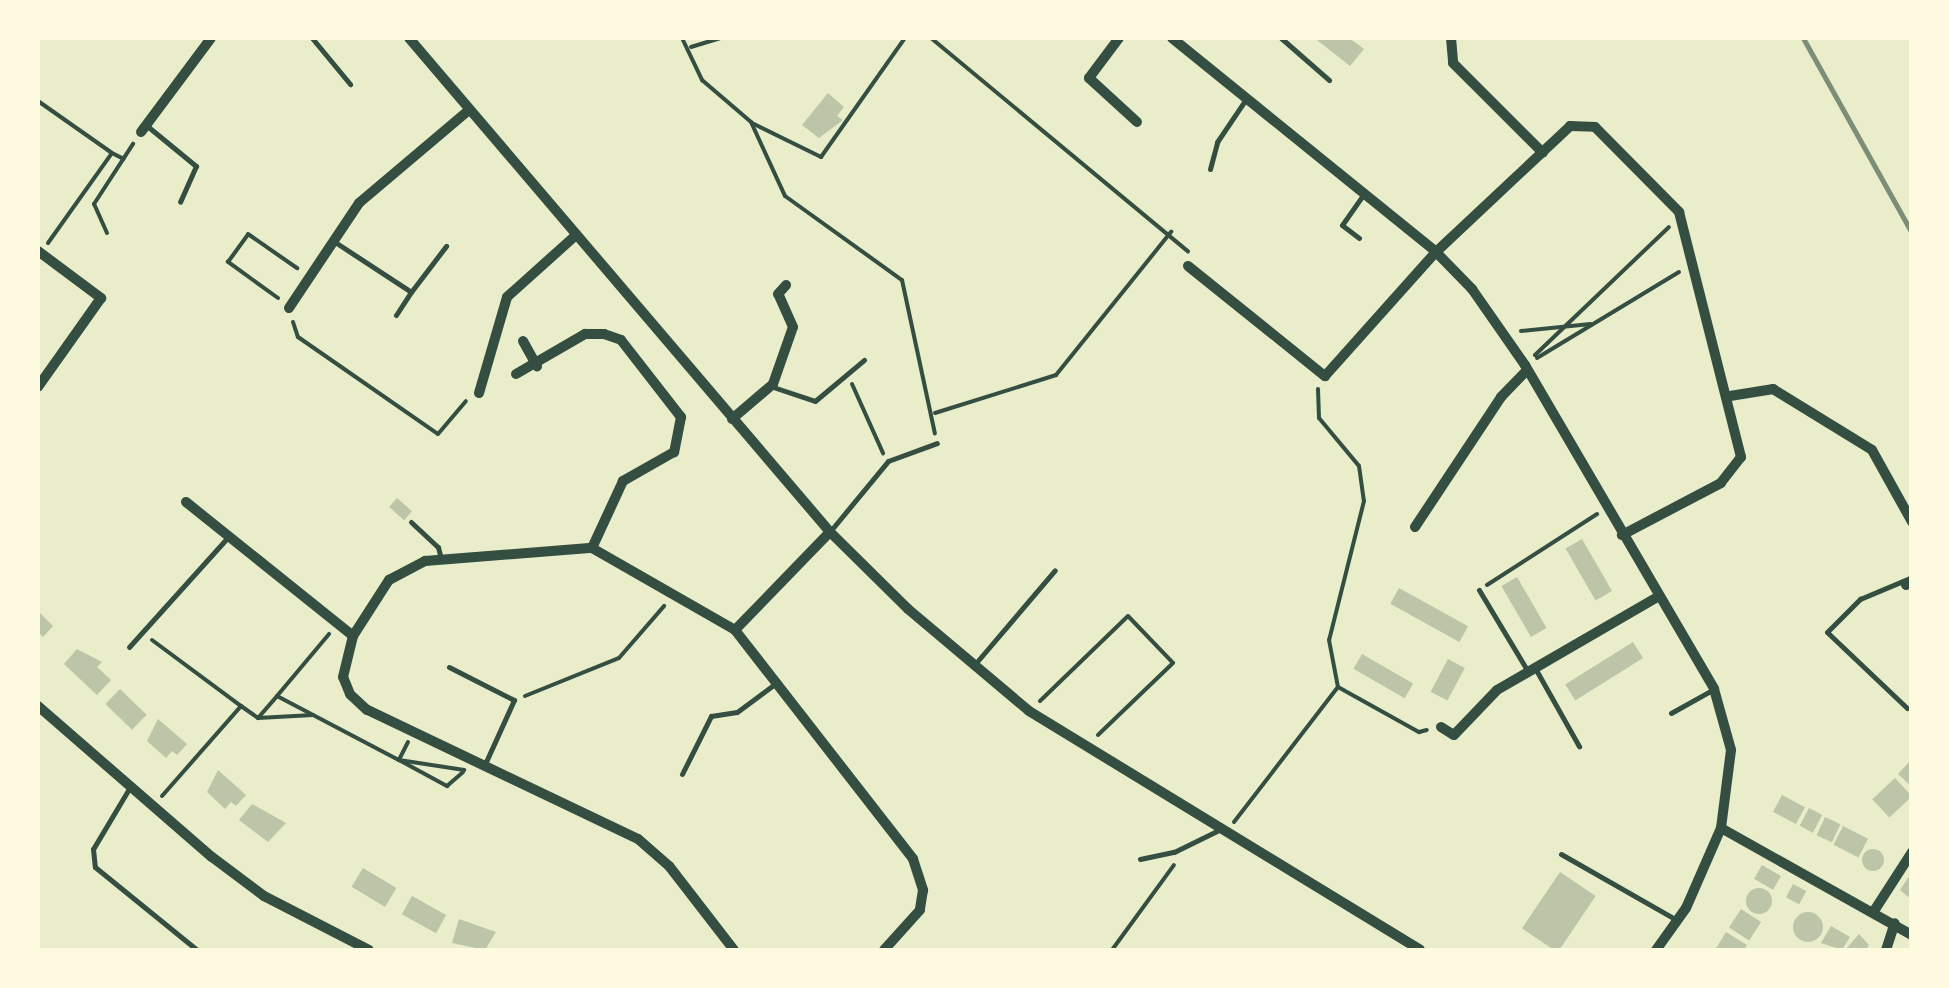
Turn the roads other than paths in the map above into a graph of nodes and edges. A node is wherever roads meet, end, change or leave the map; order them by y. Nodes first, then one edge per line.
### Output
1 (211, 38) edge
2 (312, 38) edge
3 (410, 38) edge
4 (1119, 38) edge
5 (1173, 38) edge
6 (1281, 38) edge
7 (1451, 38) edge
8 (1330, 80) dead end
9 (350, 84) dead end
10 (1246, 99) junction
11 (469, 110) junction
12 (1137, 122) dead end
13 (144, 129) joint
14 (1543, 153) junction
15 (1210, 169) dead end
16 (1364, 194) junction
17 (180, 202) dead end
18 (576, 235) junction
19 (1359, 238) dead end
20 (335, 242) junction
21 (446, 246) dead end
22 (38, 251) edge
23 (1436, 252) junction
24 (1188, 266) road end
25 (786, 286) dead end
26 (412, 292) junction
27 (289, 308) road end
28 (396, 315) dead end
29 (523, 341) dead end
30 (864, 360) dead end
31 (537, 366) junction
32 (1526, 368) junction
33 (516, 374) dead end
34 (770, 386) junction
35 (38, 388) edge
36 (478, 394) road end
37 (1730, 396) junction
38 (732, 419) junction
39 (937, 443) road end
40 (186, 502) dead end
41 (411, 522) dead end
42 (1912, 522) edge
43 (1415, 526) dead end
44 (830, 532) junction
45 (228, 536) junction
46 (1622, 536) junction
47 (592, 548) junction
48 (441, 559) junction
49 (1056, 570) dead end
50 (1910, 582) edge
51 (1479, 590) road end
52 (1658, 596) junction
53 (735, 630) junction
54 (353, 636) junction
55 (129, 648) dead end
56 (973, 666) junction
57 (448, 667) dead end
58 (1531, 670) junction
59 (776, 683) junction
60 (1714, 690) junction
61 (38, 706) edge
62 (1907, 708) dead end
63 (1671, 713) dead end
64 (1441, 727) road end
65 (1580, 746) dead end
66 (484, 766) junction
67 (682, 774) dead end
68 (130, 787) junction
69 (1721, 828) junction
70 (1222, 832) junction
71 (1912, 852) edge
72 (1561, 854) dead end
73 (1140, 859) dead end
74 (1874, 912) junction
75 (1678, 920) junction
76 (1895, 924) junction
77 (1912, 935) edge
78 (197, 950) edge
79 (368, 950) edge
80 (734, 950) edge
81 (884, 950) edge
82 (1420, 950) edge
83 (1656, 950) edge
84 (1886, 950) edge

1 - 13 street
2 - 9 lane
3 - 11 street
4 - 12 street
5 - 10 street
6 - 8 lane
7 - 14 street
10 - 15 lane
10 - 16 street
11 - 18 street
11 - 20 street
13 - 17 lane
14 - 23 street
14 - 37 street
16 - 19 lane
16 - 23 street
18 - 36 street
18 - 38 street
20 - 26 lane
20 - 27 street
21 - 26 lane
22 - 35 street
23 - 24 street
23 - 32 street
25 - 34 street
26 - 28 lane
29 - 31 street
30 - 34 lane
31 - 33 street
31 - 47 street
32 - 43 street
32 - 46 street
34 - 38 street
37 - 42 street
37 - 46 street
38 - 44 street
39 - 44 lane
40 - 45 street
41 - 48 lane
44 - 53 street
44 - 56 street
45 - 54 street
45 - 55 lane
46 - 52 street
47 - 48 street
47 - 53 street
48 - 54 street
49 - 56 lane
50 - 62 lane
51 - 58 lane
52 - 58 street
52 - 60 street
53 - 59 street
54 - 66 street
56 - 70 street
57 - 66 lane
58 - 64 street
58 - 65 lane
59 - 67 lane
59 - 81 street
60 - 63 lane
60 - 69 street
61 - 68 street
66 - 80 street
68 - 78 lane
68 - 79 street
69 - 74 street
69 - 75 street
70 - 73 lane
70 - 82 street
71 - 74 street
72 - 75 lane
74 - 76 street
75 - 83 street
76 - 77 street
76 - 84 street

